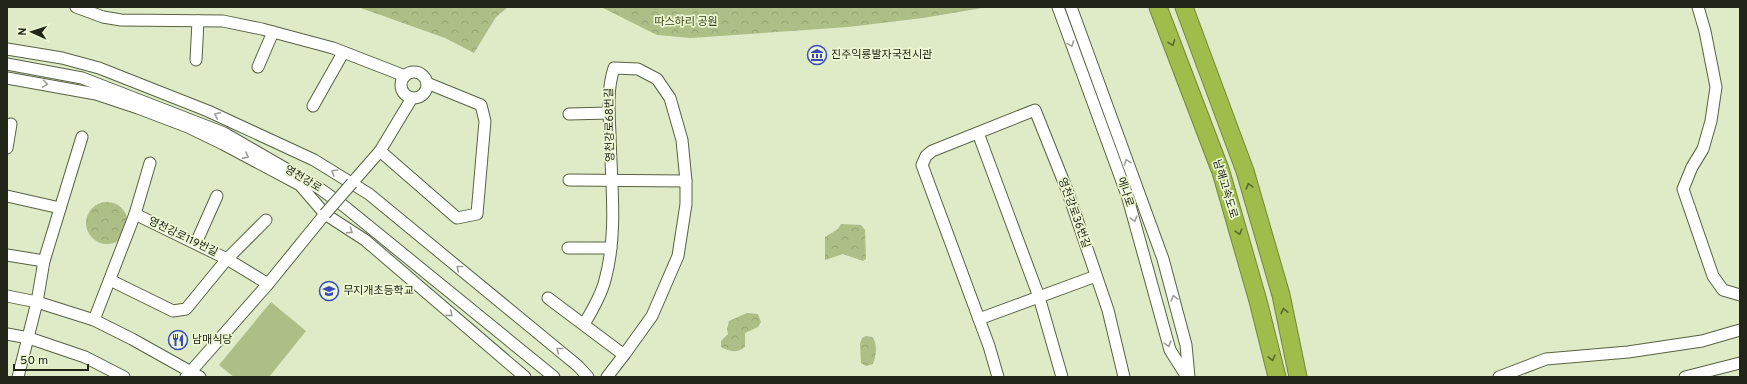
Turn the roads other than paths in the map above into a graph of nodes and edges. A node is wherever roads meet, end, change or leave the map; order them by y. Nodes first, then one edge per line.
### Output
1 (76, 7) edge
2 (1058, 7) edge
3 (1071, 7) edge
4 (1158, 7) edge
5 (1184, 7) edge
6 (1698, 7) edge
7 (198, 21) junction
8 (273, 32) junction
9 (7, 49) edge
10 (343, 53) junction
11 (196, 60) dead end
12 (7, 64) edge
13 (258, 67) dead end
14 (406, 76) junction
15 (7, 78) edge
16 (427, 83) junction
17 (412, 98) junction
18 (313, 106) dead end
19 (609, 113) junction
20 (569, 114) dead end
21 (11, 124) dead end
22 (978, 133) junction
23 (82, 137) dead end
24 (7, 148) edge
25 (380, 151) junction
26 (150, 163) dead end
27 (569, 180) dead end
28 (611, 180) junction
29 (686, 181) junction
30 (352, 183) junction
31 (7, 196) edge
32 (217, 196) dead end
33 (60, 208) junction
34 (135, 214) junction
35 (325, 214) junction
36 (266, 220) dead end
37 (196, 243) junction
38 (568, 248) dead end
39 (611, 248) junction
40 (7, 255) edge
41 (227, 259) junction
42 (44, 261) junction
43 (1096, 276) junction
44 (110, 280) junction
45 (268, 284) junction
46 (1740, 295) edge
47 (7, 296) edge
48 (1039, 297) junction
49 (548, 298) dead end
50 (37, 302) junction
51 (979, 319) junction
52 (94, 320) junction
53 (584, 324) junction
54 (1740, 330) edge
55 (7, 334) edge
56 (29, 338) junction
57 (624, 356) junction
58 (1740, 363) edge
59 (192, 375) edge
60 (18, 377) edge
61 (124, 377) edge
62 (525, 377) edge
63 (554, 377) edge
64 (588, 377) edge
65 (607, 377) edge
66 (998, 377) edge
67 (1062, 377) edge
68 (1124, 377) edge
69 (1188, 377) edge
70 (1277, 377) edge
71 (1298, 377) edge
72 (1499, 377) edge
73 (1683, 377) edge

1 - 7 street
2 -> 69 street, 에나로
69 -> 3 street, 에나로
4 -> 70 highway, 남해고속도로
71 -> 5 highway, 남해고속도로
6 - 46 street
7 - 8 street
7 - 11 street
8 - 10 street
8 - 13 street
30 -> 9 street, 영천강로
10 - 14 street
10 - 18 street
12 - 63 street, 영천강로
14 - 16 street
14 - 17 street
15 -> 35 street, 영천강로
16 - 17 street
16 - 25 street
17 - 25 street
19 - 20 street
19 - 28 street, 영천강로68번길
19 - 29 street, 영천강로68번길
21 - 24 street
22 - 43 street, 영천강로36번길
22 - 48 street
22 - 51 street, 영천강로36번길
23 - 33 street
25 - 30 street
26 - 34 street
27 - 28 street
28 - 29 street
28 - 39 street, 영천강로68번길
29 - 57 street, 영천강로68번길
30 - 35 street, bridge
64 -> 30 street, 영천강로
31 - 33 street
32 - 37 street
33 - 42 street
34 - 37 street, 영천강로119번길
34 - 44 street, 영천강로119번길
35 - 45 street
35 -> 62 street, 영천강로
36 - 41 street
37 - 41 street, 영천강로119번길
38 - 39 street
39 - 53 street, 영천강로68번길
40 - 42 street
41 - 44 street, 영천강로119번길
41 - 45 street
42 - 50 street
43 - 48 street
43 - 68 street, 영천강로36번길
44 - 52 street, 영천강로119번길
45 - 59 street
47 - 50 street
48 - 51 street
48 - 67 street
49 - 53 street
50 - 52 street
50 - 56 street
51 - 66 street, 영천강로36번길
52 - 59 street
53 - 57 street
54 - 72 street
55 - 56 street
56 - 60 street
56 - 61 street
57 - 65 street, 영천강로68번길
58 - 73 street

